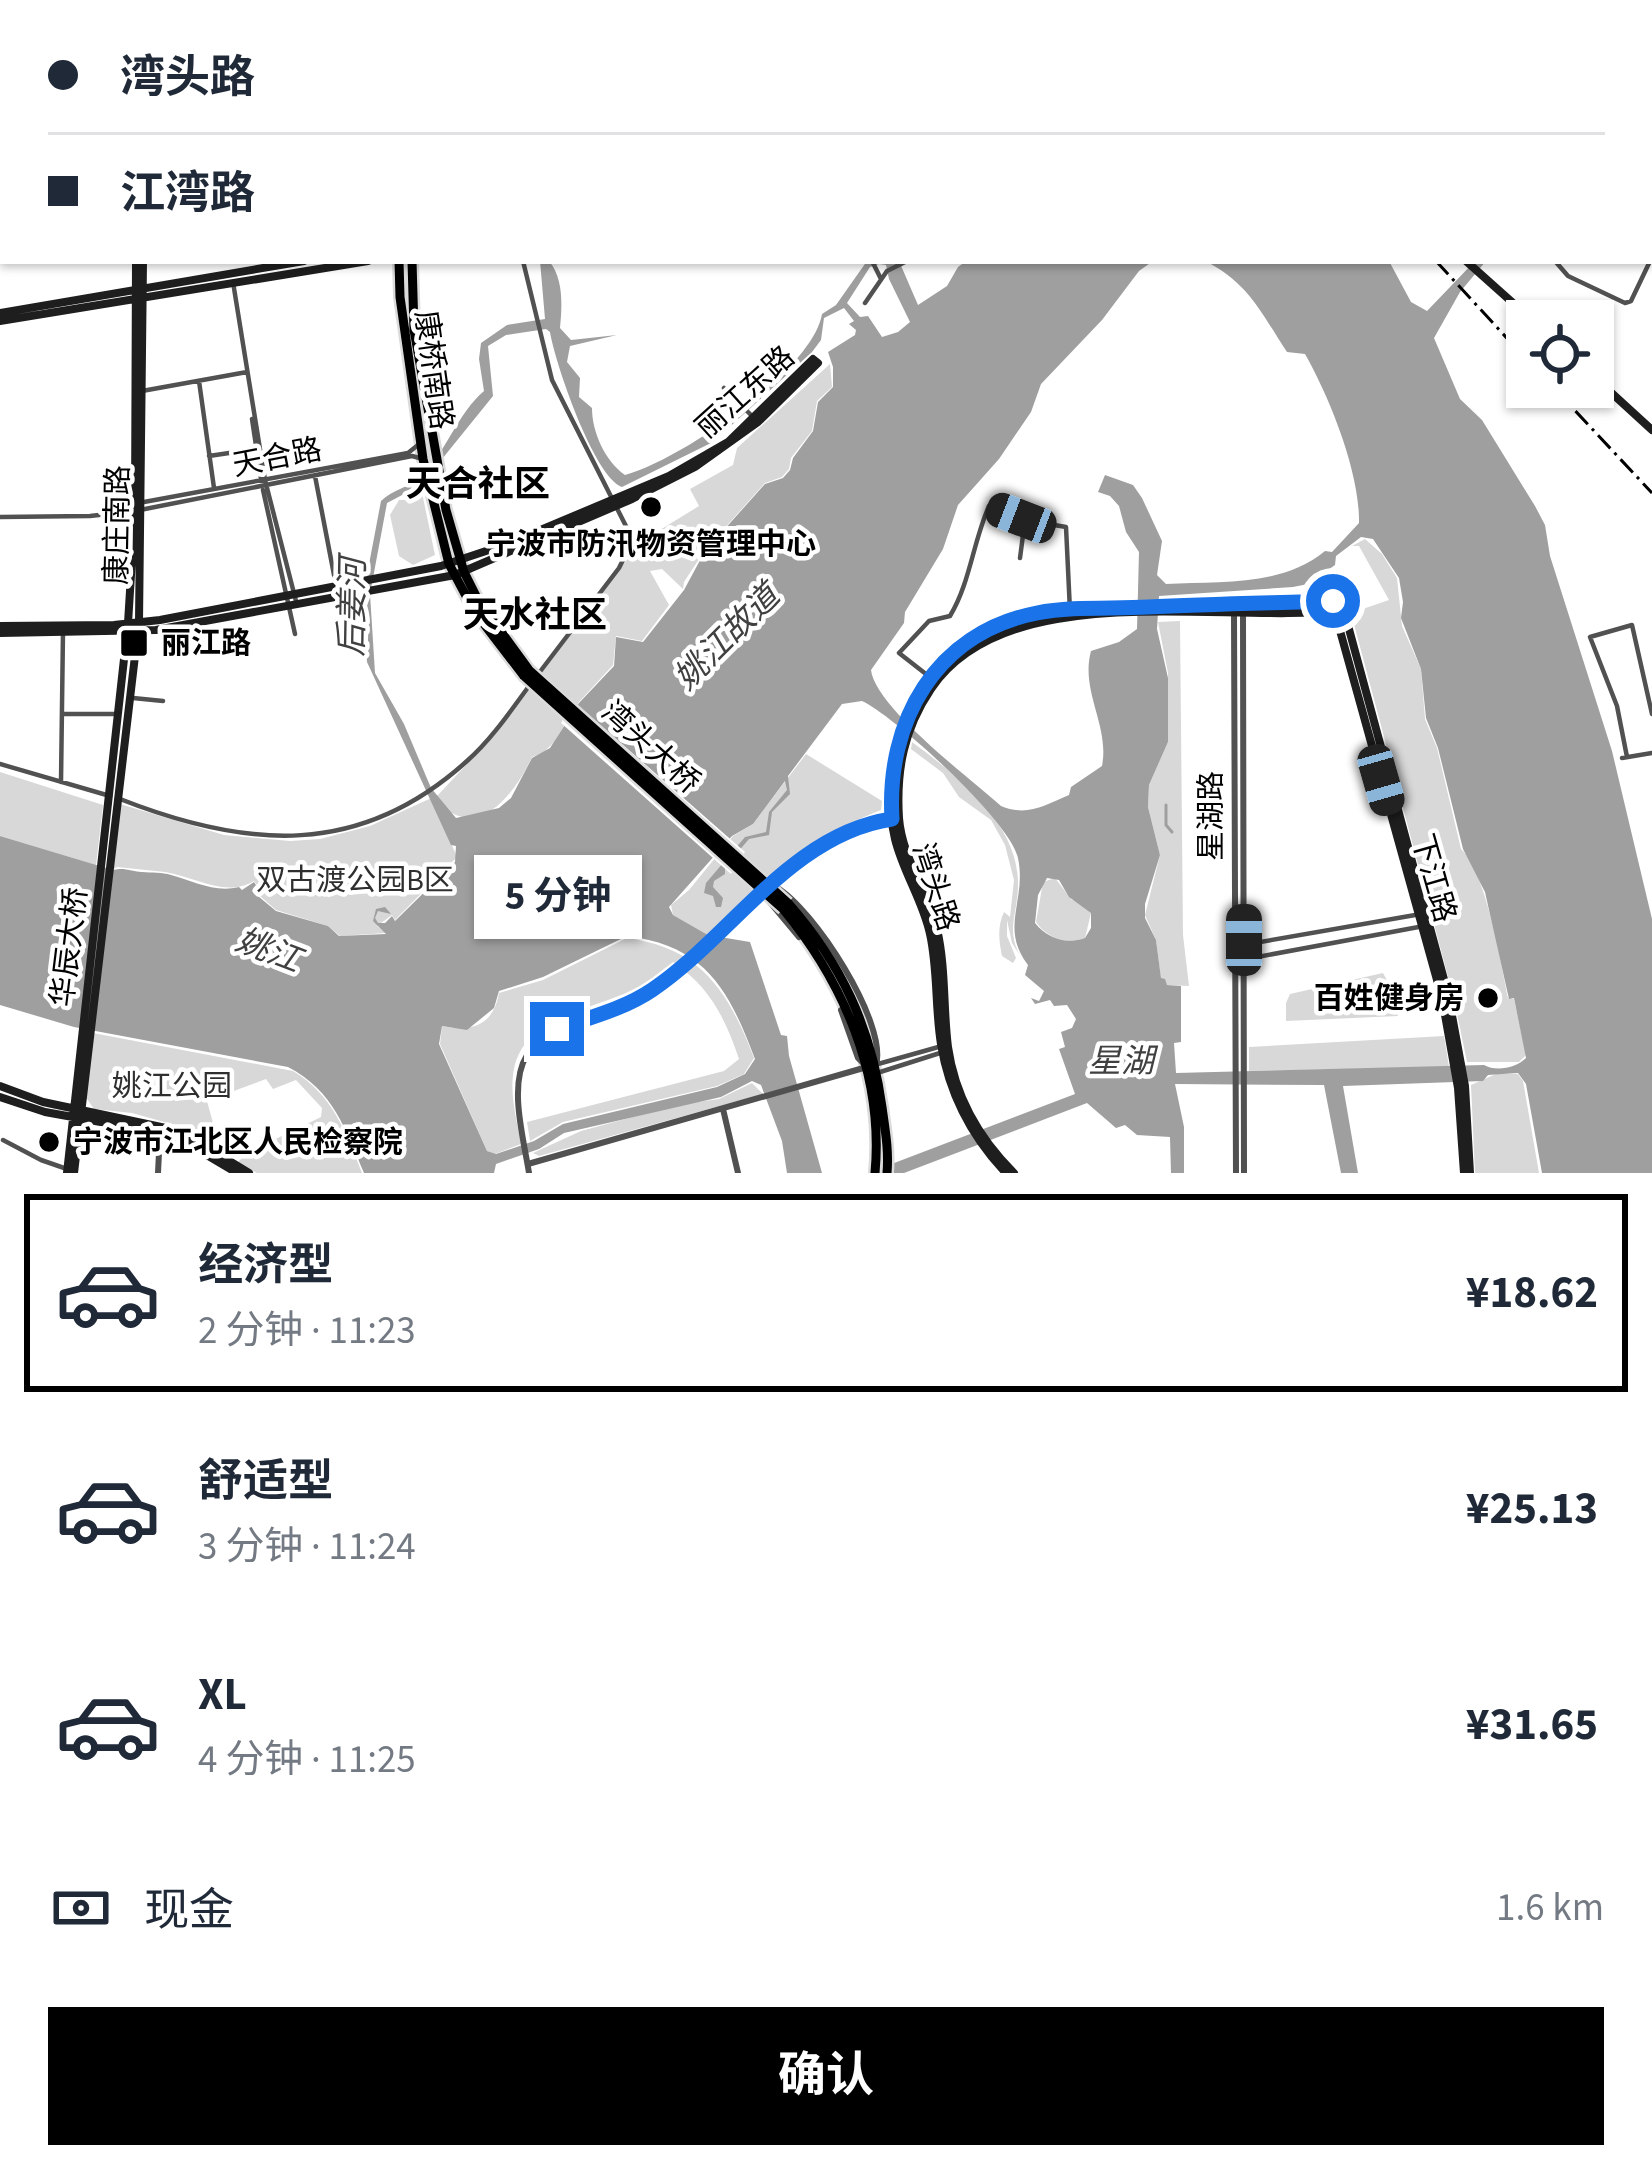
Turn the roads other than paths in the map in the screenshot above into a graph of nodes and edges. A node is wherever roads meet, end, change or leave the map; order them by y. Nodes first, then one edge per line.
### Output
1 (140, 264) edge
2 (289, 264) edge
3 (349, 264) edge
4 (399, 264) edge
5 (412, 264) edge
6 (524, 264) edge
7 (873, 264) edge
8 (902, 264) edge
9 (1469, 264) edge
10 (1558, 264) edge
11 (1649, 264) edge
12 (881, 278) junction
13 (233, 282) junction
14 (159, 290) junction
15 (137, 293) junction
16 (1510, 300) edge
17 (865, 302) dead end
18 (137, 312) junction
19 (0, 317) edge
20 (247, 372) junction
21 (199, 381) junction
22 (249, 383) junction
23 (724, 388) dead end
24 (142, 391) junction
25 (1614, 395) edge
26 (756, 420) junction
27 (1652, 430) edge
28 (420, 440) junction
29 (256, 448) junction
30 (209, 456) junction
31 (423, 460) junction
32 (315, 476) junction
33 (264, 484) junction
34 (214, 490) junction
35 (615, 502) junction
36 (139, 506) junction
37 (0, 517) edge
38 (1025, 520) junction
39 (1021, 558) dead end
40 (457, 568) junction
41 (335, 580) dead end
42 (290, 595) junction
43 (293, 606) junction
44 (1338, 606) joint
45 (1238, 607) junction
46 (1070, 611) junction
47 (1136, 611) junction
48 (133, 626) junction
49 (0, 629) edge
50 (63, 631) junction
51 (295, 634) dead end
52 (526, 673) joint
53 (931, 678) junction
54 (129, 698) junction
55 (163, 701) dead end
56 (62, 714) junction
57 (119, 714) junction
58 (1652, 714) edge
59 (911, 716) junction
60 (1652, 753) edge
61 (0, 764) edge
62 (61, 782) junction
63 (113, 797) junction
64 (896, 819) junction
65 (106, 860) joint
66 (1423, 914) junction
67 (1426, 926) junction
68 (1240, 946) junction
69 (1240, 961) junction
70 (1240, 978) junction
71 (945, 1048) junction
72 (874, 1068) junction
73 (0, 1086) edge
74 (1240, 1087) junction
75 (0, 1097) edge
76 (723, 1108) junction
77 (78, 1114) junction
78 (160, 1132) junction
79 (3, 1140) dead end
80 (528, 1164) edge
81 (69, 1172) edge
82 (158, 1173) edge
83 (237, 1173) edge
84 (248, 1173) edge
85 (738, 1173) edge
86 (875, 1173) edge
87 (887, 1173) edge
88 (1010, 1173) edge
89 (1240, 1173) edge
90 (1467, 1173) edge

1 - 15 main road, 康庄南路
2 - 14 main road
3 - 13 main road
4 - 28 main road, 康桥南路
5 - 40 main road, 康桥南路
6 - 35 street
7 - 12 street
8 - 12 street
9 - 16 main road
10 - 11 street
12 - 17 street
13 - 14 main road
13 - 20 street
14 - 15 main road
15 - 18 main road, 康庄南路
15 - 19 main road
18 - 24 main road, 康庄南路
18 - 36 main road
20 - 21 street
20 - 22 street
21 - 24 street
21 - 30 street
22 - 29 street
22 - 33 street
23 - 26 street
24 - 36 main road, 康庄南路
25 - 27 main road
26 - 26 main road, 丽江东路
26 - 35 main road, 丽江东路
28 - 31 main road, 康桥南路
28 - 33 street, 天合路
29 - 30 street
29 - 33 street
30 - 34 street
31 - 32 street, 天合路
31 - 40 main road, 康桥南路
32 - 33 street, 天合路
32 - 41 street
33 - 34 street, 天合路
33 - 36 street, 天合路
33 - 42 street
34 - 36 street, 天合路
35 - 40 main road, 丽江东路
35 - 63 street
36 - 37 street
36 - 48 main road, 康庄南路
38 - 39 street
38 - 46 street
38 - 53 street
40 - 42 main road, 丽江东路
40 - 43 main road, 丽江东路
40 - 52 main road, 康桥南路
42 - 43 street
42 - 48 main road, 丽江东路
43 - 48 main road, 丽江东路
43 - 51 street
44 - 45 main road, 湾头路
44 - 66 main road, 下江路
45 - 47 main road, 湾头路
45 - 68 street, 星湖路
46 - 47 main road, 湾头路
46 - 53 main road, 湾头路
47 - 59 main road, 湾头路
48 - 49 main road
48 - 50 main road
48 - 54 main road, 康庄南路
48 - 57 main road, 康庄南路
49 - 50 main road
50 - 56 street
52 - 72 main road, 湾头大桥, bridge
53 - 59 main road, 湾头路
54 - 55 street
54 - 63 main road, 康庄南路
56 - 57 street
56 - 62 street
57 - 63 main road, 康庄南路
58 - 60 street
59 - 64 main road, 湾头路
61 - 62 street
62 - 63 street
63 - 65 main road, 康庄南路
64 - 71 main road, 湾头路
64 - 80 street
65 - 77 main road, 华辰大桥
66 - 67 main road, 下江路
66 - 68 street
67 - 69 street
67 - 90 main road, 下江路
68 - 69 street, 星湖路
69 - 70 street, 星湖路
70 - 74 street, 星湖路
70 - 74 street, 星湖路
71 - 72 street
71 - 88 main road, 湾头路
72 - 72 street
72 - 76 street
72 - 86 main road
72 - 87 main road
73 - 77 main road
74 - 89 street, 星湖路
75 - 77 main road
76 - 80 street
76 - 85 street
77 - 78 main road
77 - 81 main road, 华辰大桥
77 - 84 main road
78 - 82 street
78 - 83 main road
79 - 81 street

